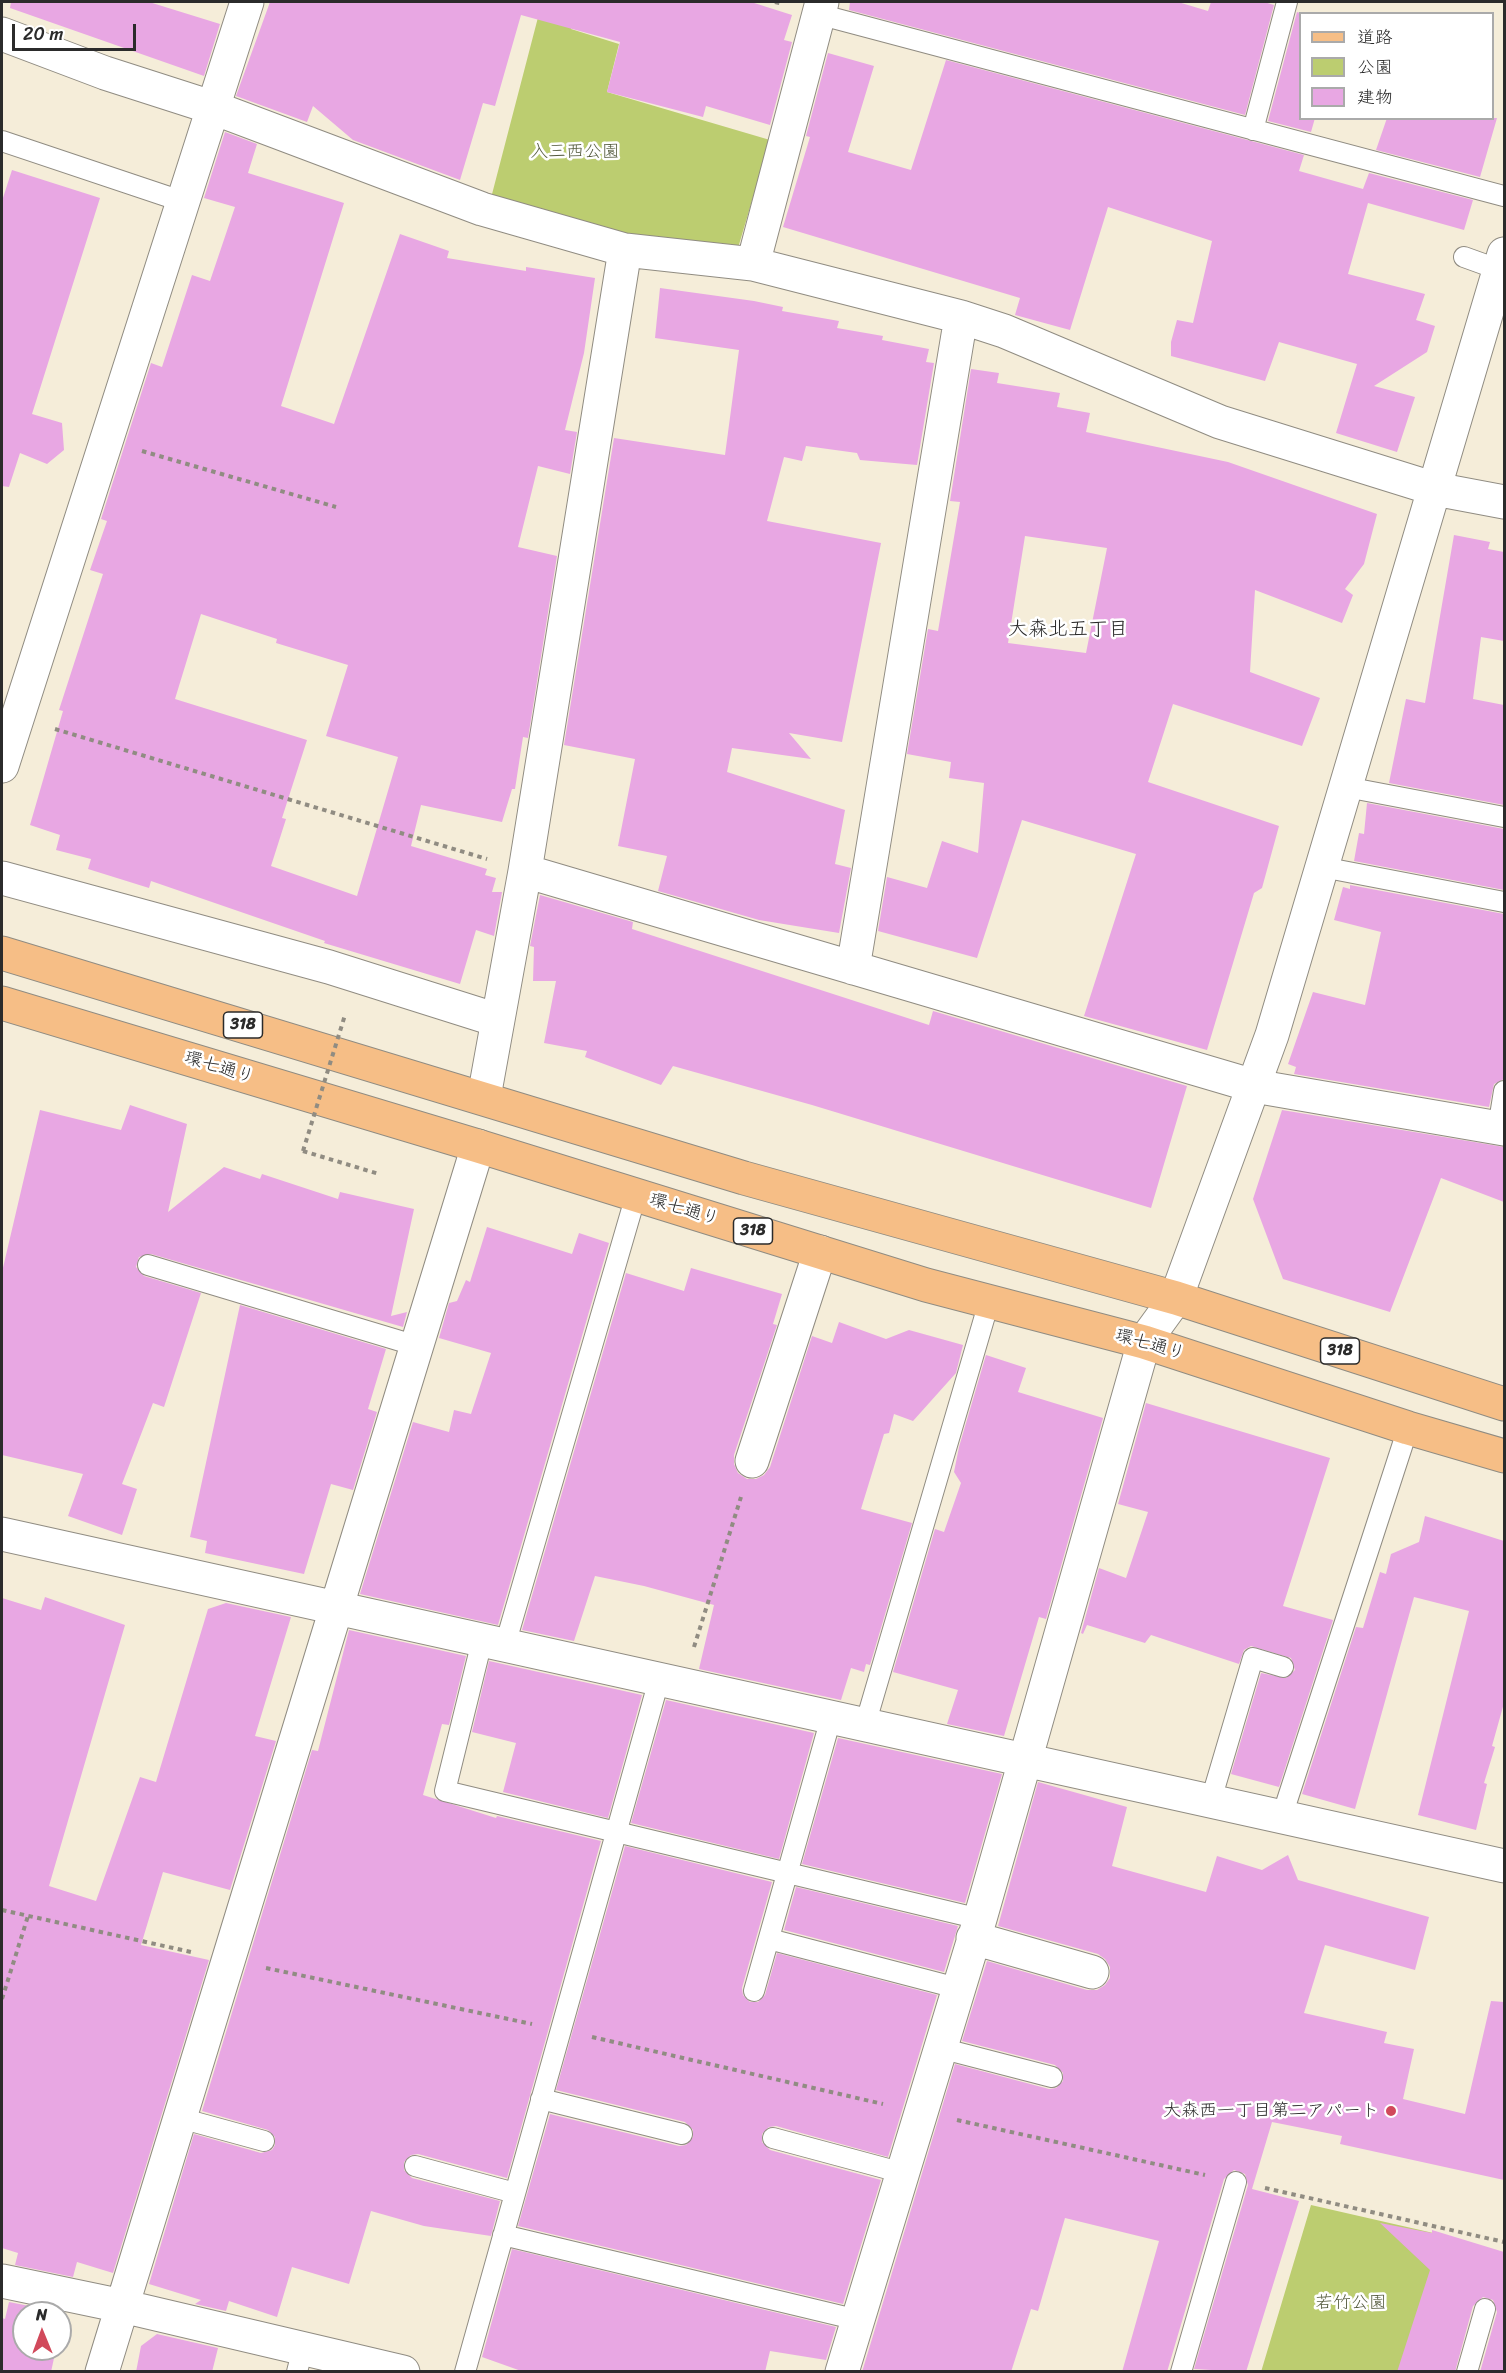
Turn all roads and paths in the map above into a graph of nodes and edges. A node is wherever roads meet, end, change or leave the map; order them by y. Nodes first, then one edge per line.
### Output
1 (247, 2) edge
2 (1287, 2) edge
3 (820, 8) edge
4 (2, 34) edge
5 (214, 108) junction
6 (1253, 130) junction
7 (2, 141) edge
8 (1504, 196) edge
9 (184, 202) junction
10 (625, 250) junction
11 (1464, 257) dead end
12 (1503, 259) edge
13 (753, 264) junction
14 (961, 316) junction
15 (107, 440) junction
16 (1435, 489) junction
17 (1504, 502) edge
18 (336, 507) dead end
19 (17, 717) junction
20 (2, 766) edge
21 (1346, 787) junction
22 (1504, 817) edge
23 (1322, 867) junction
24 (525, 871) junction
25 (3, 876) edge
26 (1504, 902) edge
27 (2, 953) edge
28 (853, 968) junction
29 (2, 1003) edge
30 (345, 1016) dead end
31 (496, 1020) junction
32 (1254, 1086) junction
33 (1504, 1091) edge
34 (484, 1097) junction
35 (1501, 1128) edge
36 (478, 1146) junction
37 (379, 1174) dead end
38 (636, 1195) junction
39 (820, 1252) junction
40 (148, 1265) dead end
41 (1176, 1298) junction
42 (989, 1302) junction
43 (1144, 1342) junction
44 (417, 1346) junction
45 (1504, 1404) edge
46 (1408, 1428) junction
47 (1504, 1456) edge
48 (752, 1461) joint
49 (2, 1534) edge
50 (334, 1608) junction
51 (493, 1643) junction
52 (1282, 1667) dead end
53 (671, 1683) junction
54 (831, 1718) junction
55 (865, 1725) junction
56 (1025, 1758) junction
57 (1211, 1800) junction
58 (1282, 1816) junction
59 (616, 1832) junction
60 (1504, 1866) edge
61 (788, 1874) junction
62 (2, 1910) edge
63 (28, 1916) junction
64 (977, 1928) junction
65 (769, 1939) junction
66 (229, 1960) junction
67 (1092, 1972) dead end
68 (957, 1988) junction
69 (754, 1991) dead end
70 (2, 1999) edge
71 (561, 2030) junction
72 (940, 2048) junction
73 (1052, 2077) dead end
74 (541, 2099) junction
75 (921, 2113) junction
76 (180, 2118) junction
77 (682, 2134) dead end
78 (773, 2138) dead end
79 (264, 2141) dead end
80 (415, 2166) dead end
81 (903, 2173) junction
82 (1236, 2182) junction
83 (515, 2193) junction
84 (503, 2235) junction
85 (1504, 2242) edge
86 (2, 2281) edge
87 (122, 2306) junction
88 (1485, 2309) dead end
89 (858, 2320) junction
90 (300, 2360) edge
91 (102, 2372) edge
92 (403, 2372) edge
93 (465, 2372) edge
94 (842, 2372) edge
95 (1181, 2372) edge
96 (1467, 2372) edge

1 - 5 street
2 - 6 lane
3 - 6 lane
3 - 13 street
4 - 5 street
5 - 9 street
5 - 10 street
6 - 8 lane
7 - 9 lane
9 - 15 street
10 - 13 street
10 - 24 street
11 - 12 lane
12 - 16 street
13 - 14 street
14 - 16 street
14 - 28 street
15 - 18 path
15 - 19 street
16 - 17 street
16 - 21 street
19 - 20 street
19 - 24 path
21 - 22 lane
21 - 23 street
23 - 26 lane
23 - 32 street
24 - 28 street
24 - 31 street
25 - 31 street
27 - 34 main road, 318
28 - 32 street
29 - 36 main road, 環七通り / 318
30 - 37 path, bridge
31 - 34 street
32 - 35 street
32 - 41 street
33 - 35 lane
34 - 41 main road, 318
36 - 38 main road, 環七通り / 318
36 - 44 street
38 - 39 main road, 環七通り / 318
38 - 51 lane
39 - 42 main road, 環七通り / 318
39 - 48 street
40 - 44 lane
41 - 43 street
41 - 45 main road, 318
42 - 43 main road, 環七通り / 318
42 - 55 lane
43 - 46 main road, 環七通り / 318
43 - 56 street
44 - 50 street
46 - 47 main road, 環七通り / 318
46 - 58 lane
48 - 53 path
49 - 50 street
50 - 51 street
50 - 66 street
51 - 53 street
51 - 59 lane
52 - 57 lane
53 - 54 street
53 - 59 lane
54 - 55 street
54 - 61 lane
55 - 56 street
56 - 57 street
56 - 64 street
57 - 58 street
58 - 60 street
59 - 61 lane
59 - 71 lane
61 - 64 lane
61 - 65 lane
62 - 63 path
63 - 66 path
63 - 70 path
64 - 67 street
64 - 68 street
65 - 68 lane
65 - 69 lane
66 - 71 path
66 - 76 street
68 - 72 street
71 - 74 lane
71 - 75 path
72 - 73 lane
72 - 75 street
74 - 77 lane
74 - 83 lane
75 - 81 street
75 - 82 path
76 - 79 lane
76 - 87 street
78 - 81 lane
80 - 83 lane
81 - 89 street
82 - 85 path
82 - 95 lane
83 - 84 lane
84 - 89 lane
84 - 93 lane
86 - 87 street
87 - 90 street
87 - 91 street
88 - 96 lane
89 - 94 street
90 - 92 street

